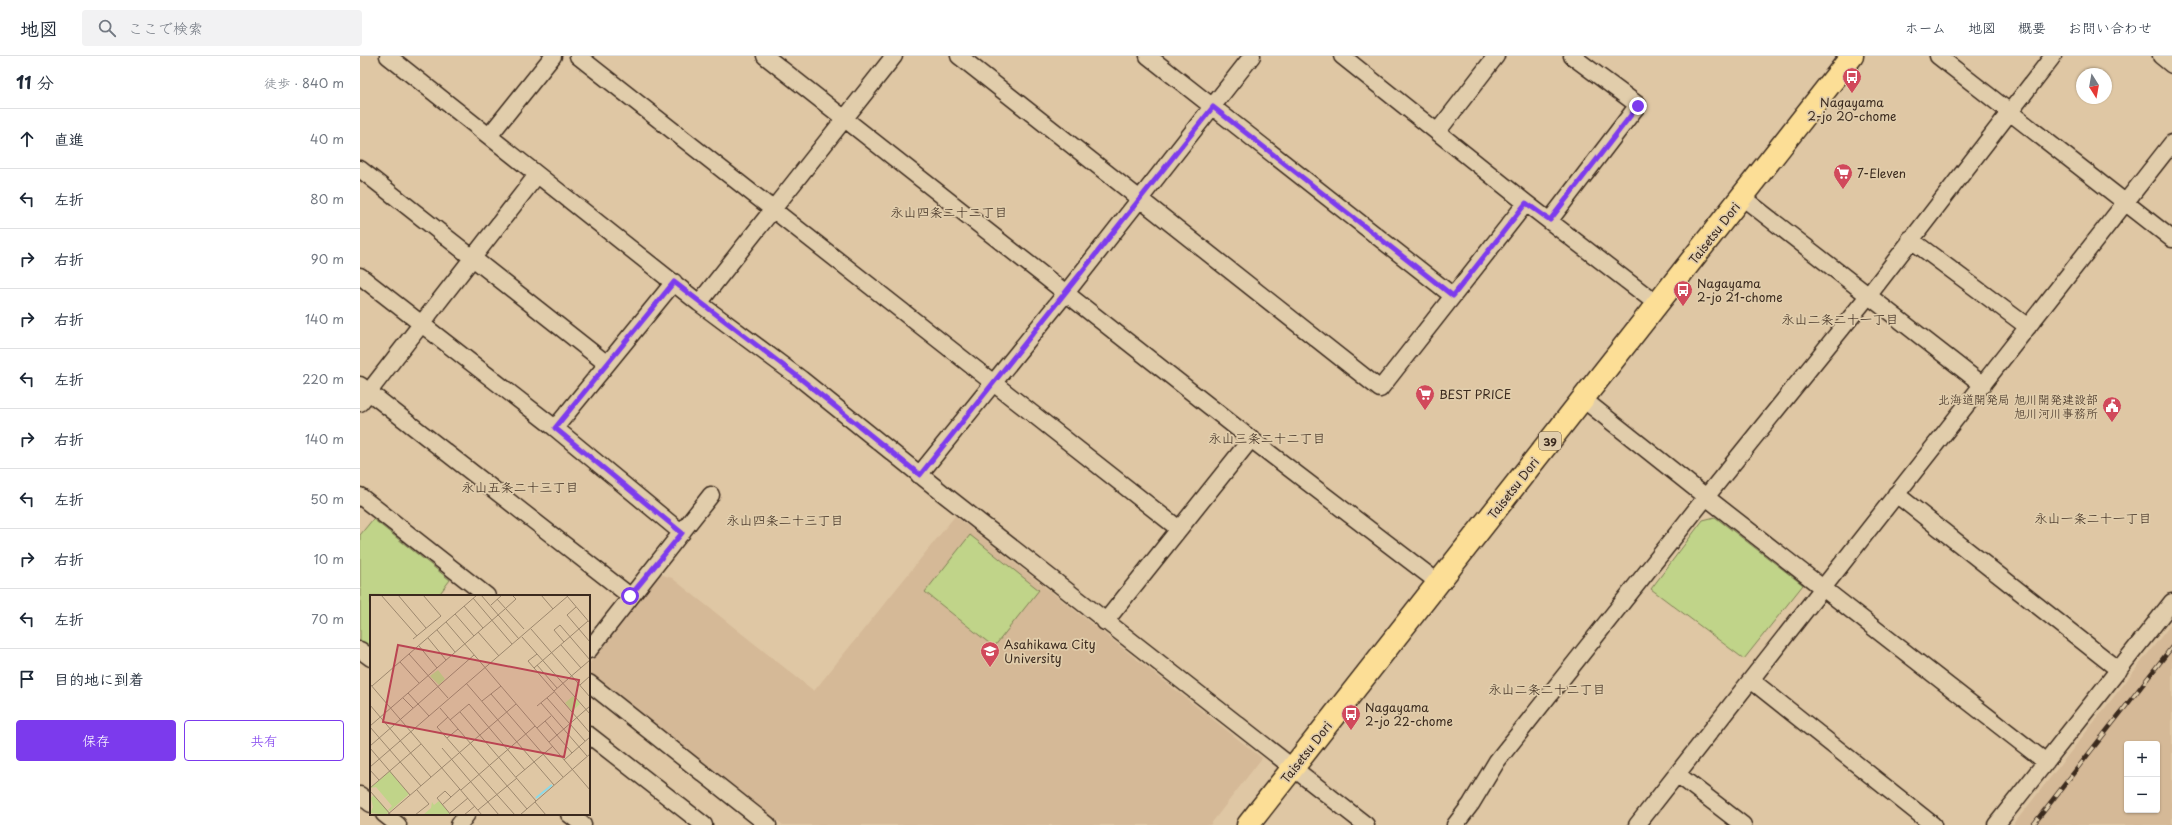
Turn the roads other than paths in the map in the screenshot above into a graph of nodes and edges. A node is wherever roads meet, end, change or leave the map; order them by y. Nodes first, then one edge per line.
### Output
1 (388, 56) edge
2 (552, 56) edge
3 (578, 56) edge
4 (765, 56) edge
5 (894, 56) edge
6 (959, 56) edge
7 (1148, 56) edge
8 (1252, 56) edge
9 (1342, 56) edge
10 (1496, 56) edge
11 (1572, 56) edge
12 (1852, 56) edge
13 (1938, 56) edge
14 (2053, 56) edge
15 (2161, 56) edge
16 (2172, 65) edge
17 (1213, 107) junction
18 (2009, 112) junction
19 (845, 118) junction
20 (1438, 131) junction
21 (489, 136) junction
22 (2172, 143) edge
23 (360, 169) edge
24 (538, 175) junction
25 (1140, 198) junction
26 (1742, 198) junction
27 (2125, 202) junction
28 (1526, 203) junction
29 (773, 210) junction
30 (1550, 220) junction
31 (1910, 239) junction
32 (2172, 239) edge
33 (473, 259) junction
34 (360, 276) edge
35 (674, 282) junction
36 (1066, 293) junction
37 (1453, 296) junction
38 (1868, 296) junction
39 (699, 303) junction
40 (1657, 304) junction
41 (421, 325) junction
42 (2028, 327) junction
43 (607, 364) junction
44 (994, 384) junction
45 (1983, 384) junction
46 (363, 393) edge
47 (1583, 399) junction
48 (555, 428) junction
49 (1251, 439) junction
50 (920, 475) junction
51 (1896, 494) junction
52 (711, 495) dead end
53 (360, 496) edge
54 (1706, 497) junction
55 (1179, 528) junction
56 (682, 533) junction
57 (1439, 583) junction
58 (1823, 588) junction
59 (486, 595) edge
60 (630, 596) junction
61 (2172, 602) edge
62 (1105, 622) junction
63 (590, 649) edge
64 (360, 650) edge
65 (370, 657) edge
66 (2119, 670) junction
67 (1751, 680) junction
68 (590, 684) edge
69 (590, 736) edge
70 (2046, 762) junction
71 (1293, 767) junction
72 (1677, 774) junction
73 (360, 795) edge
74 (370, 803) edge
75 (385, 815) edge
76 (466, 815) edge
77 (398, 825) edge
78 (458, 825) edge
79 (704, 825) edge
80 (768, 825) edge
81 (1248, 825) edge
82 (1366, 825) edge
83 (1454, 825) edge
84 (1637, 825) edge
85 (1743, 825) edge
86 (1934, 825) edge
87 (1996, 825) edge

1 - 21 street
2 - 21 street
3 - 29 street
4 - 19 street
5 - 19 street
6 - 25 street
7 - 17 street
8 - 17 street
9 - 20 street
10 - 20 street
11 - 30 street
12 - 26 highway, Taisetsu Dori / 39
13 - 18 street
14 - 18 street
15 - 16 street
17 - 25 street
17 - 37 street
18 - 27 street
18 - 31 street
19 - 29 street
19 - 36 street
20 - 28 street
21 - 24 street
22 - 27 street
23 - 33 street
24 - 33 street
24 - 35 street
25 - 36 street
25 - 37 street
26 - 38 street
26 - 40 highway, Taisetsu Dori / 39
27 - 32 street
27 - 42 street
28 - 30 street
28 - 37 street
29 - 39 street
29 - 44 street
30 - 40 street
31 - 38 street
31 - 42 street
33 - 41 street
33 - 43 street
34 - 41 street
35 - 39 street
35 - 43 street
36 - 44 street
36 - 49 street
38 - 45 street
38 - 54 street
39 - 50 street
40 - 47 highway, Taisetsu Dori / 39
41 - 46 street
41 - 48 street
42 - 45 street
43 - 48 street
44 - 50 street
44 - 55 street
45 - 51 street
46 - 60 street
47 - 54 street
47 - 57 highway, Taisetsu Dori / 39
48 - 56 street
49 - 55 street
49 - 57 street
50 - 62 street
51 - 58 street
51 - 66 street
52 - 56 street
53 - 59 street
54 - 58 street
54 - 83 street
55 - 62 street
56 - 60 street
57 - 71 highway, Taisetsu Dori / 39
58 - 67 street
58 - 70 street
60 - 63 street
61 - 66 street
62 - 71 street
64 - 65 street
66 - 70 street
67 - 72 street
67 - 86 street
68 - 80 street
69 - 79 street
70 - 87 street
71 - 81 highway, Taisetsu Dori / 39
71 - 82 street
72 - 84 street
72 - 85 street
73 - 74 street
75 - 77 street
76 - 78 street

